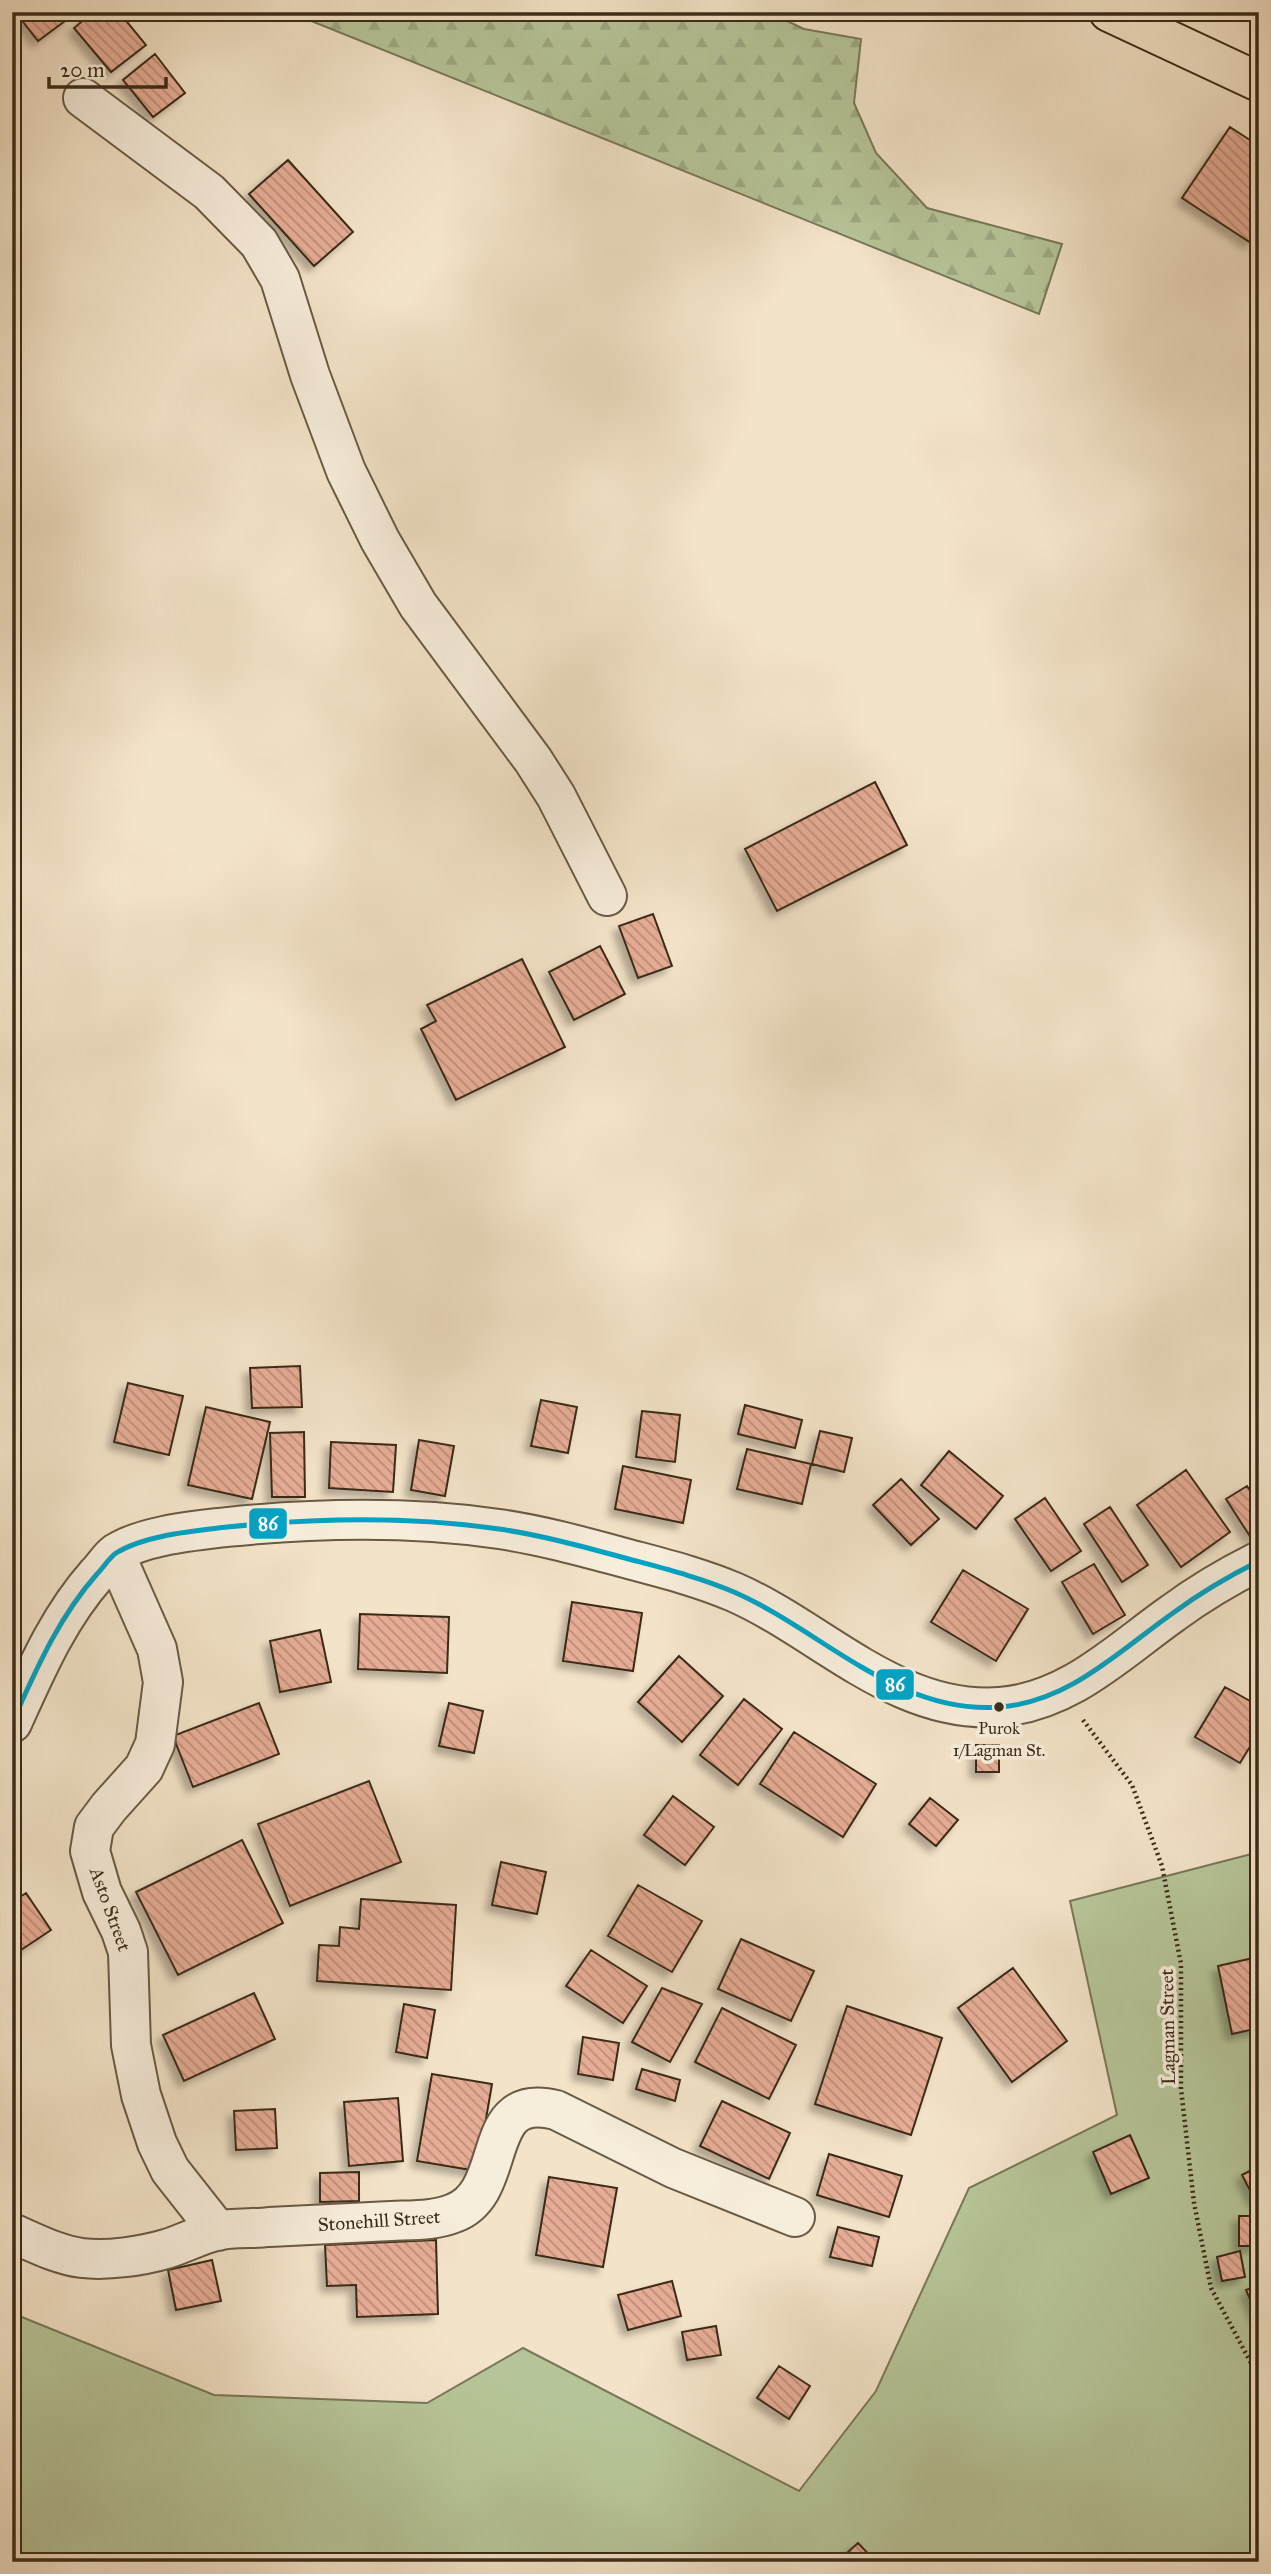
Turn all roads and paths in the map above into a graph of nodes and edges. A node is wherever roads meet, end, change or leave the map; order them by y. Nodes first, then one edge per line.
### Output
1 (1109, 12) edge
2 (1259, 82) edge
3 (83, 98) dead end
4 (607, 897) dead end
5 (115, 1554) junction
6 (1259, 1561) edge
7 (1062, 1691) junction
8 (12, 1723) edge
9 (795, 2217) dead end
10 (218, 2231) junction
11 (12, 2234) edge
12 (1259, 2378) edge

1 - 2 main road
3 - 4 street
5 - 7 street
5 - 8 street
5 - 10 street, Asto Street
6 - 7 street
7 - 12 path, Lagman Street
9 - 10 street, Stonehill Street
10 - 11 street, Stonehill Street

